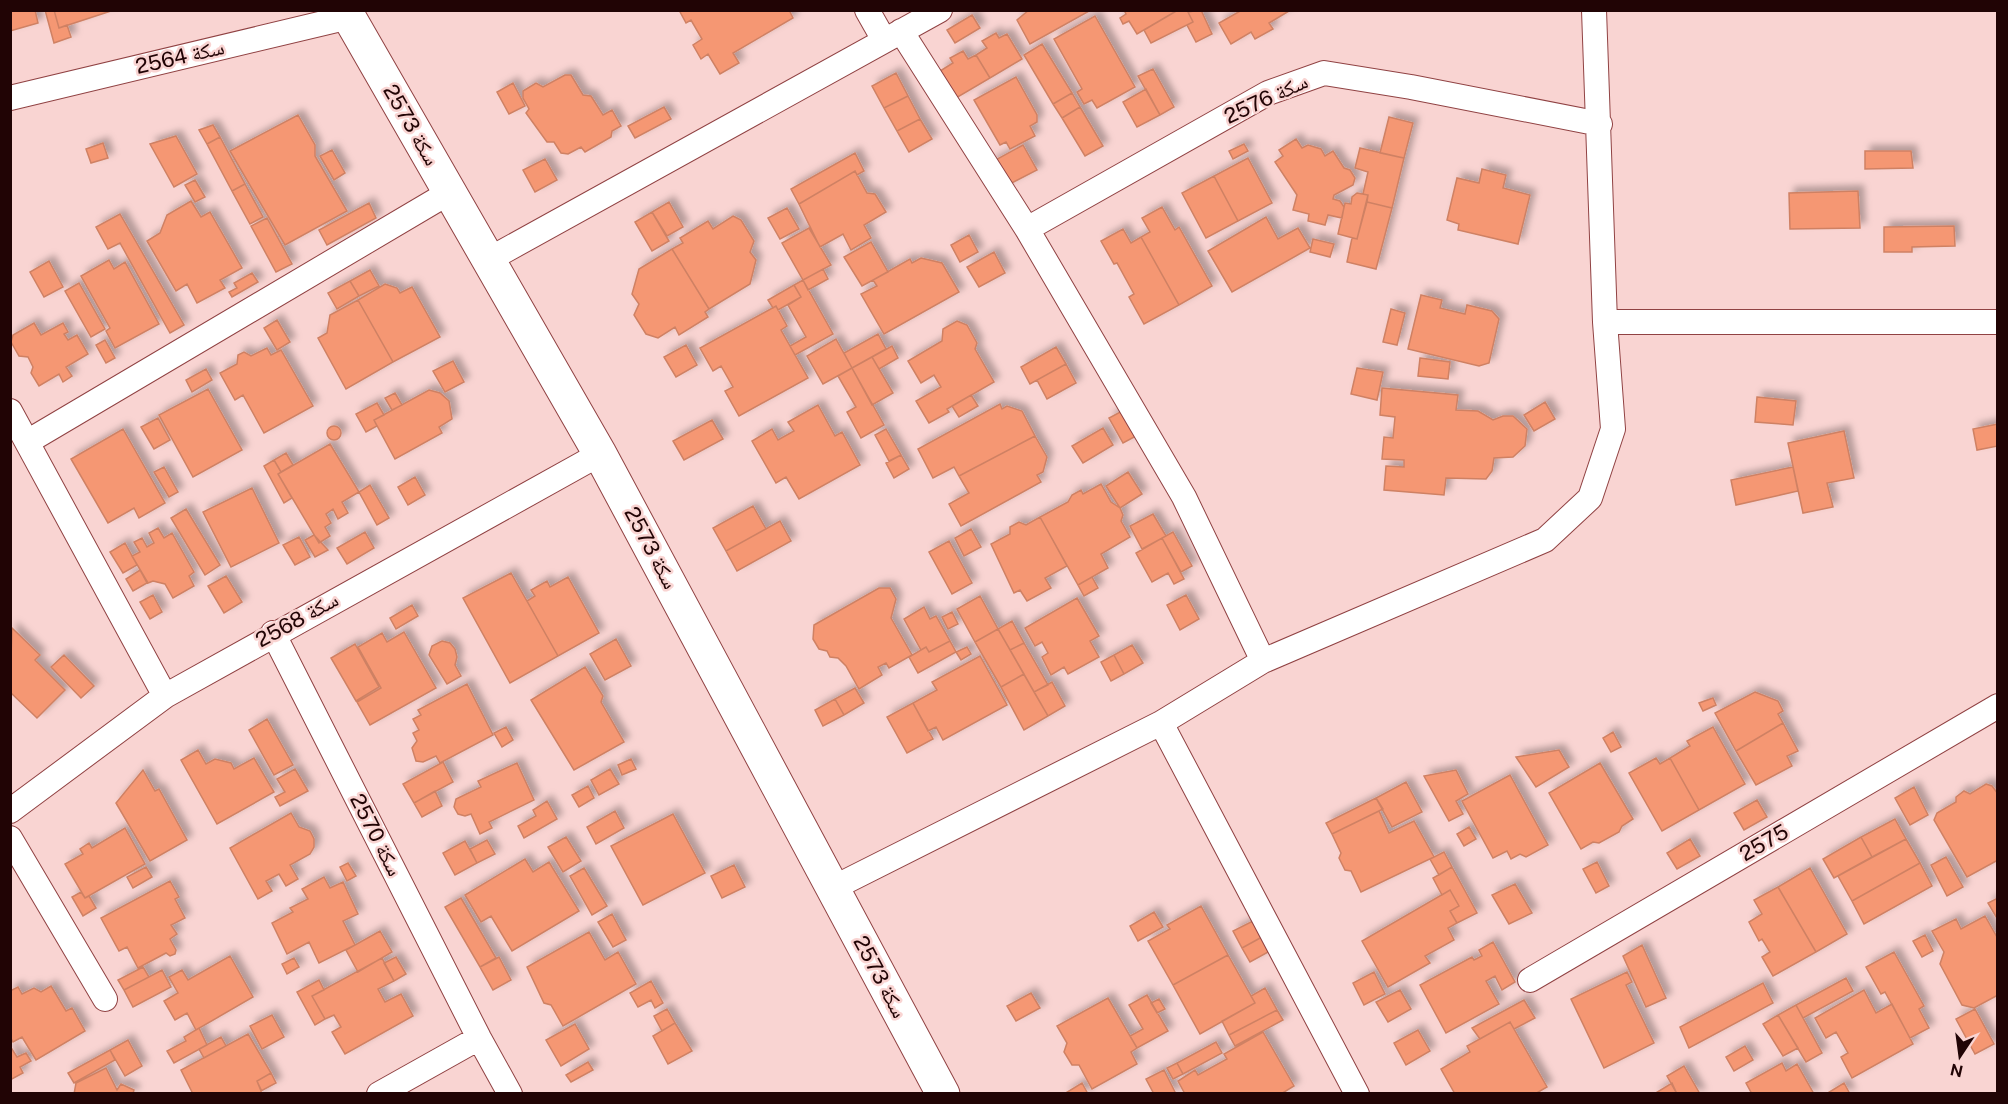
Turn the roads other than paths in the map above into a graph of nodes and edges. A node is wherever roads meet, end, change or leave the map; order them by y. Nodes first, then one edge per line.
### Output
1 (867, 10) edge
2 (940, 10) edge
3 (1594, 10) edge
4 (347, 14) edge
5 (893, 36) junction
6 (10, 98) edge
7 (1600, 124) junction
8 (450, 192) junction
9 (1027, 229) junction
10 (488, 260) junction
11 (1605, 322) junction
12 (1998, 322) edge
13 (10, 411) edge
14 (27, 442) junction
15 (600, 454) junction
16 (273, 633) junction
17 (1263, 661) junction
18 (165, 696) junction
19 (1998, 706) edge
20 (1161, 723) junction
21 (10, 811) edge
22 (10, 838) edge
23 (833, 888) junction
24 (1530, 980) dead end
25 (105, 999) dead end
26 (479, 1038) junction
27 (379, 1094) edge
28 (510, 1094) edge
29 (943, 1094) edge
30 (1357, 1094) edge

1 - 5 street
2 - 5 street
3 - 7 street
4 - 6 street, سكة 2564
4 - 8 street, سكة 2573
5 - 9 street
5 - 10 street
7 - 9 street, سكة 2576
7 - 11 street
8 - 10 street, سكة 2573
8 - 14 street
9 - 17 street
10 - 15 street, سكة 2573
11 - 12 street
11 - 17 street
13 - 14 street
14 - 18 street
15 - 16 street, سكة 2568
15 - 23 street, سكة 2573
16 - 18 street, سكة 2568
16 - 26 street, سكة 2570
17 - 20 street
18 - 21 street, سكة 2568
19 - 24 street, 2575
20 - 23 street
20 - 30 street
22 - 25 street
23 - 29 street, سكة 2573
26 - 27 street
26 - 28 street, سكة 2570

